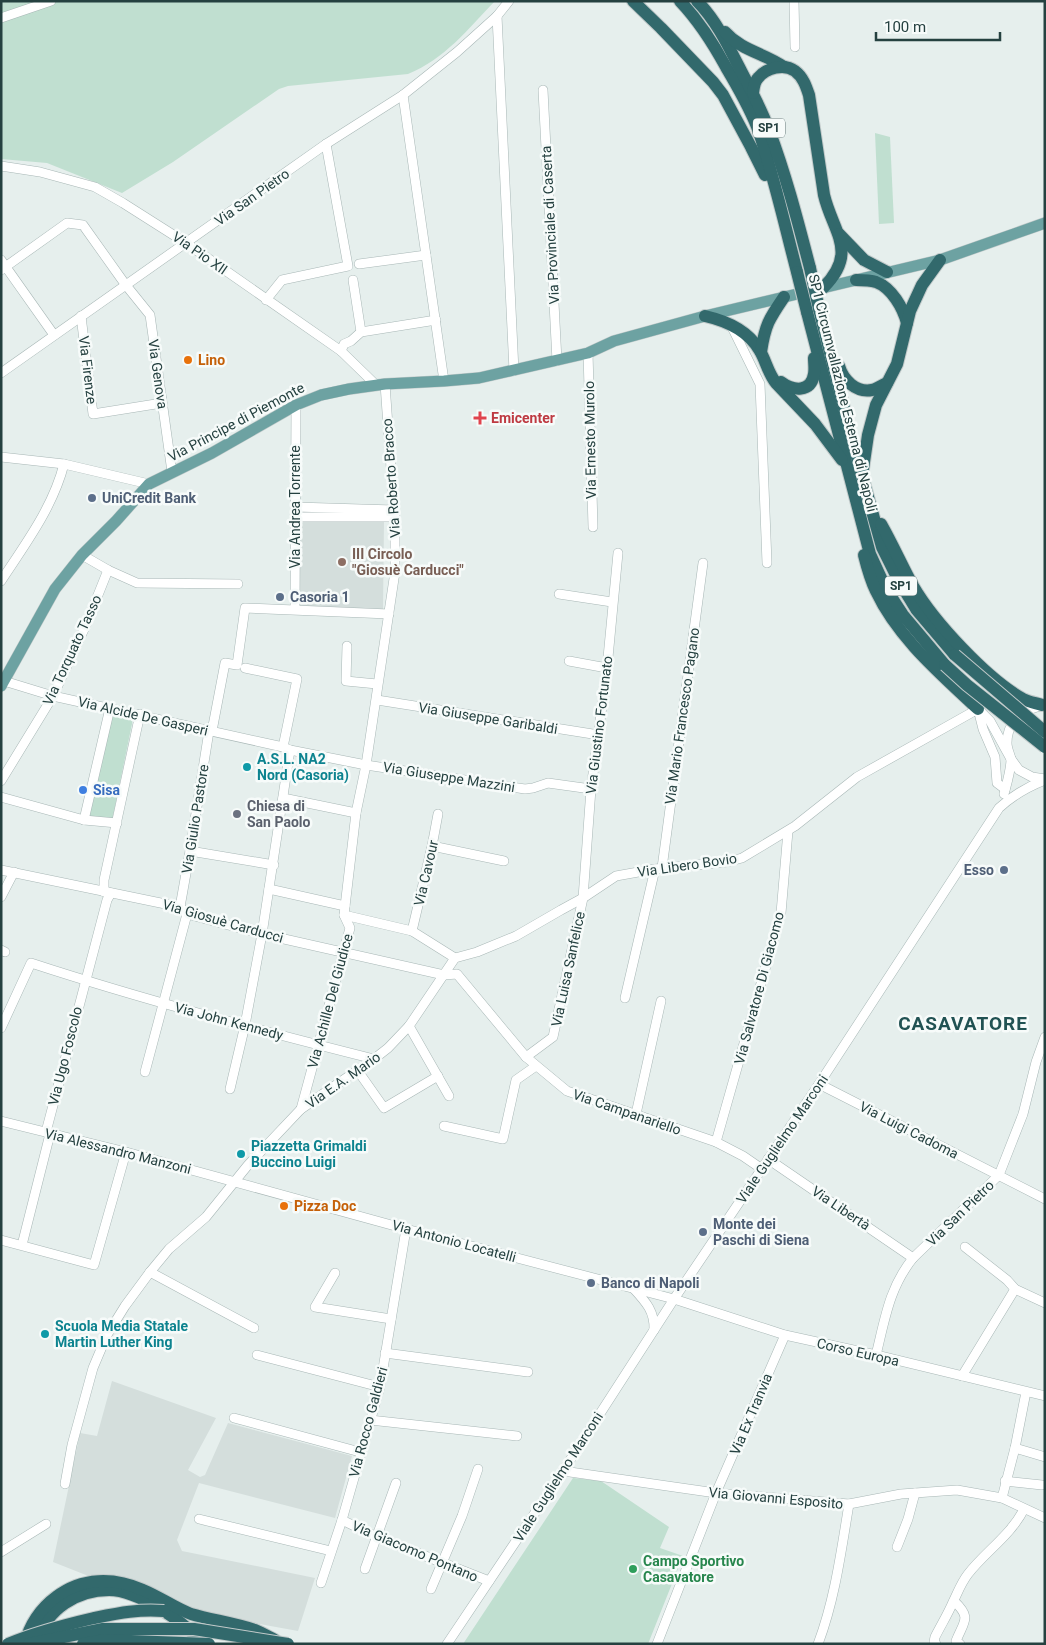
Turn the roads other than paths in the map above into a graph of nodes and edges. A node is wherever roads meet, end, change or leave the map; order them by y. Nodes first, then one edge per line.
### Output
1 (51, 1) edge
2 (509, 1) edge
3 (633, 1) edge
4 (680, 1) edge
5 (697, 1) edge
6 (794, 1) edge
7 (497, 16) junction
8 (1, 18) edge
9 (712, 20) junction
10 (795, 47) dead end
11 (784, 67) junction
12 (544, 90) dead end
13 (753, 93) junction
14 (404, 95) junction
15 (326, 144) junction
16 (1, 166) edge
17 (781, 209) junction
18 (1045, 223) edge
19 (839, 234) junction
20 (186, 243) junction
21 (426, 255) junction
22 (940, 260) junction
23 (359, 264) dead end
24 (3, 266) edge
25 (887, 272) junction
26 (353, 280) dead end
27 (856, 280) junction
28 (126, 284) junction
29 (822, 288) junction
30 (784, 298) junction
31 (266, 300) junction
32 (81, 316) junction
33 (705, 316) junction
34 (436, 320) junction
35 (730, 323) junction
36 (907, 323) junction
37 (361, 332) junction
38 (54, 335) junction
39 (820, 337) junction
40 (341, 351) junction
41 (761, 352) junction
42 (588, 353) junction
43 (556, 361) junction
44 (768, 370) junction
45 (514, 371) junction
46 (1, 373) edge
47 (444, 381) junction
48 (886, 383) junction
49 (380, 384) junction
50 (162, 403) junction
51 (296, 405) junction
52 (1, 457) edge
53 (64, 464) junction
54 (847, 468) junction
55 (172, 472) junction
56 (862, 474) junction
57 (149, 484) junction
58 (870, 504) junction
59 (295, 512) junction
60 (395, 514) junction
61 (859, 515) junction
62 (593, 527) dead end
63 (618, 553) dead end
64 (82, 555) junction
65 (702, 563) dead end
66 (767, 563) dead end
67 (108, 570) junction
68 (395, 572) joint
69 (1, 580) edge
70 (238, 584) dead end
71 (558, 594) dead end
72 (612, 602) junction
73 (295, 609) junction
74 (389, 614) junction
75 (347, 646) dead end
76 (569, 661) dead end
77 (245, 668) dead end
78 (606, 668) junction
79 (2, 684) edge
80 (377, 684) junction
81 (53, 696) junction
82 (376, 700) junction
83 (1044, 705) edge
84 (110, 708) junction
85 (978, 708) junction
86 (140, 714) junction
87 (210, 731) junction
88 (1045, 732) edge
89 (599, 736) junction
90 (1045, 747) edge
91 (286, 748) junction
92 (1011, 759) junction
93 (366, 765) junction
94 (1045, 779) edge
95 (1, 780) edge
96 (591, 789) junction
97 (1005, 789) junction
98 (1, 796) edge
99 (282, 798) junction
100 (999, 808) junction
101 (356, 813) junction
102 (438, 814) dead end
103 (84, 820) junction
104 (117, 824) junction
105 (788, 831) junction
106 (432, 846) junction
107 (190, 851) junction
108 (504, 861) dead end
109 (274, 865) junction
110 (658, 869) junction
111 (1, 870) edge
112 (14, 872) junction
113 (269, 889) junction
114 (108, 893) junction
115 (1, 896) edge
116 (583, 898) junction
117 (180, 907) junction
118 (345, 910) junction
119 (187, 914) junction
120 (412, 931) junction
121 (262, 934) junction
122 (342, 952) junction
123 (455, 958) junction
124 (444, 975) junction
125 (85, 981) junction
126 (625, 998) dead end
127 (661, 1001) dead end
128 (163, 1003) junction
129 (245, 1025) junction
130 (409, 1026) junction
131 (1, 1028) edge
132 (1045, 1036) edge
133 (318, 1045) junction
134 (526, 1056) junction
135 (374, 1059) junction
136 (536, 1066) junction
137 (358, 1071) junction
138 (145, 1072) dead end
139 (438, 1076) junction
140 (819, 1084) junction
141 (230, 1089) dead end
142 (449, 1096) dead end
143 (301, 1110) junction
144 (636, 1114) junction
145 (1, 1121) edge
146 (444, 1126) dead end
147 (48, 1133) junction
148 (716, 1142) junction
149 (126, 1152) junction
150 (768, 1159) junction
151 (762, 1169) junction
152 (999, 1175) junction
153 (235, 1181) junction
154 (1045, 1198) edge
155 (406, 1229) junction
156 (1, 1240) edge
157 (22, 1245) junction
158 (965, 1247) dead end
159 (913, 1258) junction
160 (150, 1272) junction
161 (335, 1273) dead end
162 (634, 1289) junction
163 (1015, 1290) junction
164 (674, 1299) junction
165 (1045, 1303) edge
166 (391, 1319) junction
167 (254, 1328) dead end
168 (654, 1330) junction
169 (784, 1335) junction
170 (385, 1353) junction
171 (257, 1355) dead end
172 (876, 1355) junction
173 (528, 1372) dead end
174 (962, 1376) junction
175 (380, 1387) junction
176 (1026, 1392) junction
177 (1045, 1396) edge
178 (234, 1418) dead end
179 (370, 1420) junction
180 (517, 1436) dead end
181 (1015, 1448) junction
182 (360, 1452) junction
183 (1045, 1457) edge
184 (478, 1470) dead end
185 (563, 1471) junction
186 (1006, 1480) junction
187 (396, 1483) dead end
188 (65, 1484) dead end
189 (1042, 1485) dead end
190 (716, 1493) junction
191 (914, 1493) junction
192 (1002, 1498) junction
193 (849, 1504) junction
194 (1024, 1509) junction
195 (1045, 1518) edge
196 (199, 1519) dead end
197 (342, 1520) junction
198 (46, 1524) dead end
199 (377, 1537) junction
200 (897, 1547) dead end
201 (331, 1551) junction
202 (1, 1552) edge
203 (443, 1563) junction
204 (365, 1569) dead end
205 (489, 1581) junction
206 (321, 1583) dead end
207 (431, 1589) dead end
208 (954, 1602) junction
209 (164, 1611) junction
210 (283, 1643) edge
211 (956, 1643) edge
212 (8, 1644) edge
213 (27, 1644) edge
214 (37, 1644) edge
215 (83, 1644) edge
216 (200, 1644) edge
217 (210, 1644) edge
218 (447, 1644) edge
219 (657, 1644) edge
220 (818, 1644) edge
221 (936, 1644) edge

1 - 8 street
2 - 7 street, Via San Pietro
3 - 17 highway
4 - 17 highway, SP1 Circumvallazione Esterna di Napoli / SP1
5 - 9 highway, SP1 Circumvallazione Esterna di Napoli / SP1
6 - 10 street
7 - 14 street, Via San Pietro
7 - 45 street
9 - 11 highway
9 - 13 highway, SP1 Circumvallazione Esterna di Napoli / SP1
11 - 13 highway
11 - 19 highway
12 - 43 street, Via Provinciale di Caserta
13 - 39 highway, SP1 Circumvallazione Esterna di Napoli / SP1, bridge
14 - 15 street, Via San Pietro
14 - 21 street
15 - 20 street, Via San Pietro
15 - 31 street
16 - 20 street, Via Pio XII
17 - 39 highway, SP1 Circumvallazione Esterna di Napoli / SP1, bridge
18 - 22 main road, Via Principe di Piemonte
19 - 25 highway
19 - 29 highway
20 - 28 street, Via San Pietro
20 - 31 street, Via Pio XII
21 - 23 street
21 - 34 street
22 - 25 main road, Via Principe di Piemonte
22 - 36 highway
24 - 28 street, Via Genova
24 - 38 street
25 - 27 main road, Via Principe di Piemonte
26 - 37 street
27 - 29 main road, Via Principe di Piemonte
27 - 36 highway
28 - 32 street, Via San Pietro
28 - 50 street, Via Genova
29 - 30 main road, Via Principe di Piemonte
30 - 33 main road, Via Principe di Piemonte
30 - 41 highway
31 - 40 street, Via Pio XII
32 - 38 street, Via San Pietro
32 - 50 street, Via Firenze
33 - 35 highway
33 - 42 main road, Via Principe di Piemonte
34 - 37 street
34 - 47 street
35 - 41 highway
35 - 66 street
36 - 48 highway
37 - 40 street
38 - 46 street, Via San Pietro
39 - 44 highway
39 - 48 highway
39 - 54 highway, SP1 Circumvallazione Esterna di Napoli / SP1
39 - 56 highway, SP1 Circumvallazione Esterna di Napoli / SP1
40 - 49 street, Via Pio XII
41 - 44 highway
42 - 43 main road, Via Principe di Piemonte
42 - 62 street, Via Ernesto Murolo
43 - 45 main road, Via Principe di Piemonte
44 - 54 highway
45 - 47 main road, Via Principe di Piemonte
47 - 49 main road, Via Principe di Piemonte
48 - 56 highway
49 - 51 main road, Via Principe di Piemonte
49 - 60 street, Via Roberto Bracco
50 - 55 street, Via Genova
51 - 55 main road, Via Principe di Piemonte
51 - 59 street, Via Andrea Torrente
52 - 53 street
53 - 57 street
53 - 69 street
54 - 61 highway, SP1 Circumvallazione Esterna di Napoli / SP1
55 - 57 main road, Via Principe di Piemonte
56 - 58 highway, SP1 Circumvallazione Esterna di Napoli / SP1
57 - 64 main road, Via Principe di Piemonte
58 - 83 highway
58 - 88 highway, SP1 Circumvallazione Esterna di Napoli / SP1, bridge
59 - 60 street
59 - 73 street, Via Andrea Torrente
60 - 68 street, Via Roberto Bracco
61 - 85 highway
61 - 90 highway, SP1 Circumvallazione Esterna di Napoli / SP1, bridge
63 - 72 street, Via Giustino Fortunato
64 - 67 street
64 - 79 main road, Via Principe di Piemonte
65 - 110 street, Via Mario Francesco Pagano
67 - 70 street
67 - 81 street, Via Torquato Tasso
68 - 74 street, Via Achille Del Giudice
71 - 72 street
72 - 78 street, Via Giustino Fortunato
73 - 74 street
73 - 87 street, Via Giulio Pastore
74 - 80 street, Via Achille Del Giudice
75 - 80 street
76 - 78 street
77 - 91 street
78 - 89 street, Via Giustino Fortunato
79 - 81 street, Via Alcide De Gasperi
80 - 82 street, Via Achille Del Giudice
81 - 84 street, Via Alcide De Gasperi
81 - 95 street, Via Torquato Tasso
82 - 89 street, Via Giuseppe Garibaldi
82 - 93 street, Via Achille Del Giudice
83 - 92 street, Viale Guglielmo Marconi
84 - 86 street, Via Alcide De Gasperi
84 - 103 street
85 - 92 street
85 - 97 street
85 - 105 street, Via Libero Bovio
86 - 87 street, Via Alcide De Gasperi
86 - 104 street, Via Ugo Foscolo
87 - 91 street, Via Alcide De Gasperi
87 - 107 street, Via Giulio Pastore
89 - 96 street, Via Giustino Fortunato
91 - 93 street, Via Alcide De Gasperi
91 - 99 street
92 - 94 street
92 - 97 street, Viale Guglielmo Marconi
93 - 96 street, Via Giuseppe Mazzini
93 - 101 street, Via Achille Del Giudice
94 - 100 street, Viale Guglielmo Marconi
96 - 116 street, Via Giustino Fortunato
97 - 100 street, Viale Guglielmo Marconi
98 - 103 street
99 - 101 street
99 - 109 street
100 - 140 street, Viale Guglielmo Marconi
101 - 118 street, Via Achille Del Giudice
102 - 106 street, Via Cavour
103 - 104 street
104 - 114 street, Via Ugo Foscolo
105 - 110 street, Via Libero Bovio
105 - 148 street, Via Salvatore Di Giacomo
106 - 108 street
106 - 120 street, Via Cavour
107 - 109 street
107 - 117 street, Via Giulio Pastore
109 - 113 street
110 - 116 street, Via Libero Bovio
110 - 126 street, Via Mario Francesco Pagano
111 - 112 street, Via Giosuè Carducci
112 - 114 street, Via Giosuè Carducci
112 - 115 street
113 - 118 street
113 - 121 street
114 - 117 street, Via Giosuè Carducci
114 - 125 street, Via Ugo Foscolo
116 - 123 street, Via Libero Bovio
116 - 134 street, Via Luisa Sanfelice
117 - 119 street, Via Giosuè Carducci
118 - 120 street
118 - 122 street, Via Achille Del Giudice
119 - 121 street, Via Giosuè Carducci
119 - 128 street
120 - 123 street
121 - 122 street, Via Giosuè Carducci
121 - 129 street
122 - 124 street, Via Giosuè Carducci
122 - 133 street, Via Achille Del Giudice
123 - 124 street
124 - 130 street, Via E.A. Mario
124 - 134 street, Via Campanariello
125 - 128 street, Via John Kennedy
125 - 131 street
125 - 147 street, Via Ugo Foscolo
127 - 144 street
128 - 129 street, Via John Kennedy
128 - 138 street
129 - 133 street, Via John Kennedy
129 - 141 street
130 - 135 street, Via E.A. Mario
130 - 139 street
132 - 152 street, Via San Pietro
133 - 135 street, Via John Kennedy
133 - 143 street, Via Achille Del Giudice
134 - 136 street, Via Campanariello
135 - 137 street, Via E.A. Mario
136 - 144 street, Via Campanariello
136 - 146 street
137 - 139 street
137 - 143 street, Via E.A. Mario
139 - 142 street
140 - 150 street, Viale Guglielmo Marconi
140 - 152 street, Via Luigi Cadoma
143 - 153 street, Via E.A. Mario
144 - 148 street, Via Campanariello
145 - 147 street, Via Alessandro Manzoni
147 - 149 street, Via Alessandro Manzoni
147 - 157 street, Via Ugo Foscolo
148 - 151 street, Via Campanariello
149 - 153 street, Via Alessandro Manzoni
149 - 157 street
150 - 151 street, Viale Guglielmo Marconi
150 - 159 street, Via Libertà
151 - 164 street, Viale Guglielmo Marconi
152 - 154 street, Via Luigi Cadoma
152 - 159 street, Via San Pietro
153 - 155 street, Via Antonio Locatelli
153 - 160 street, Via E.A. Mario
155 - 162 street, Via Antonio Locatelli
155 - 166 street, Via Rocco Galdieri
156 - 157 street
158 - 163 street
159 - 172 street, Via San Pietro
160 - 167 street
160 - 188 street, Via E.A. Mario
161 - 166 street
162 - 164 street, Via Antonio Locatelli
162 - 168 street
163 - 165 street
163 - 174 street
164 - 168 street, Viale Guglielmo Marconi
164 - 169 street, Corso Europa
166 - 170 street, Via Rocco Galdieri
168 - 185 street, Viale Guglielmo Marconi
169 - 172 street, Corso Europa
169 - 190 street, Via Ex Tranvia
170 - 173 street
170 - 175 street, Via Rocco Galdieri
171 - 175 street
172 - 174 street, Corso Europa
174 - 176 street, Corso Europa
175 - 179 street, Via Rocco Galdieri
176 - 177 street, Corso Europa
176 - 181 street
178 - 182 street
179 - 180 street
179 - 182 street, Via Rocco Galdieri
181 - 183 street
181 - 186 street
182 - 197 street, Via Rocco Galdieri
184 - 203 street
185 - 190 street, Via Giovanni Esposito
185 - 205 street, Viale Guglielmo Marconi
186 - 189 street
186 - 192 street
187 - 199 street
190 - 193 street, Via Giovanni Esposito
190 - 219 street, Via Ex Tranvia
191 - 192 street, Via Giovanni Esposito
191 - 193 street, Via Giovanni Esposito
191 - 200 street
192 - 194 street, Via Giovanni Esposito
193 - 220 street
194 - 195 street, Via Giovanni Esposito
194 - 208 street
196 - 201 street
197 - 199 street, Via Giacomo Pontano
197 - 201 street, Via Rocco Galdieri
198 - 202 street
199 - 203 street, Via Giacomo Pontano
199 - 204 street
201 - 206 street, Via Rocco Galdieri
203 - 205 street, Via Giacomo Pontano
203 - 207 street
205 - 218 street, Viale Guglielmo Marconi
208 - 211 street
208 - 221 street
209 - 212 highway, bridge
209 - 214 highway
209 - 216 highway
210 - 213 highway, bridge
210 - 213 highway
215 - 217 highway, bridge

